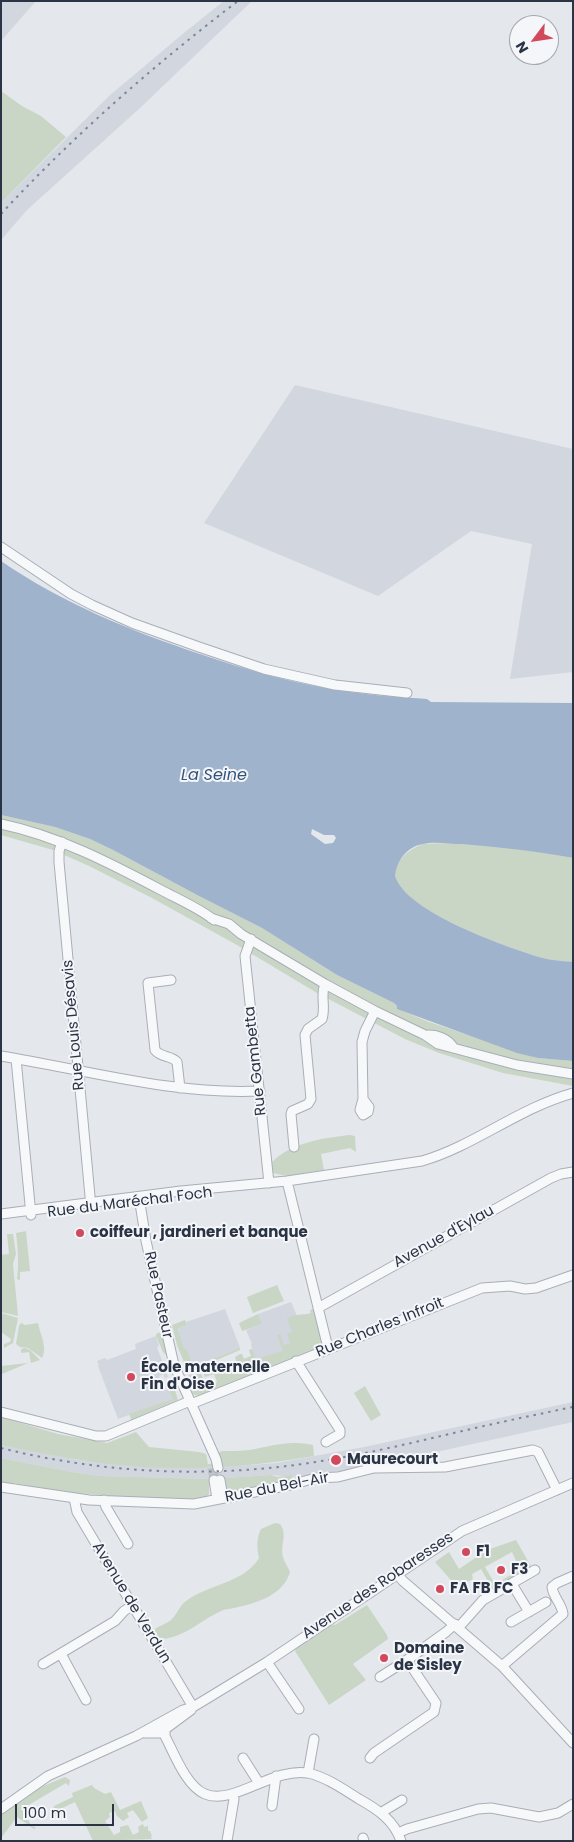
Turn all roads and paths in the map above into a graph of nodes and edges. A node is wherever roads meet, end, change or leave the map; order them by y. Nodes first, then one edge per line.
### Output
1 (1, 547) edge
2 (407, 693) dead end
3 (1, 824) edge
4 (62, 842) junction
5 (251, 940) junction
6 (171, 980) dead end
7 (324, 984) junction
8 (375, 1011) junction
9 (1, 1056) edge
10 (16, 1059) junction
11 (79, 1070) junction
12 (573, 1074) edge
13 (180, 1088) junction
14 (260, 1091) junction
15 (573, 1093) edge
16 (363, 1098) dead end
17 (294, 1147) dead end
18 (573, 1172) edge
19 (287, 1181) junction
20 (269, 1183) junction
21 (140, 1200) junction
22 (91, 1206) junction
23 (30, 1213) junction
24 (1, 1214) edge
25 (1, 1218) edge
26 (573, 1275) edge
27 (318, 1308) junction
28 (328, 1348) junction
29 (296, 1361) junction
30 (191, 1403) junction
31 (1, 1412) edge
32 (326, 1442) dead end
33 (215, 1468) tunnel mouth
34 (217, 1480) tunnel mouth
35 (573, 1483) edge
36 (1, 1487) edge
37 (557, 1490) junction
38 (74, 1498) junction
39 (224, 1498) junction
40 (104, 1500) junction
41 (128, 1544) dead end
42 (535, 1570) dead end
43 (398, 1575) junction
44 (573, 1576) edge
45 (512, 1584) junction
46 (546, 1602) dead end
47 (133, 1605) junction
48 (529, 1612) junction
49 (511, 1622) dead end
50 (457, 1626) junction
51 (61, 1654) junction
52 (407, 1660) junction
53 (267, 1662) junction
54 (43, 1664) dead end
55 (502, 1666) junction
56 (380, 1677) dead end
57 (86, 1700) dead end
58 (193, 1707) junction
59 (299, 1709) dead end
60 (161, 1729) junction
61 (314, 1739) dead end
62 (573, 1743) edge
63 (243, 1758) dead end
64 (370, 1758) dead end
65 (308, 1773) junction
66 (276, 1776) junction
67 (259, 1783) junction
68 (232, 1794) junction
69 (402, 1800) dead end
70 (573, 1804) edge
71 (272, 1806) dead end
72 (1, 1809) edge
73 (382, 1812) junction
74 (399, 1837) edge
75 (228, 1841) edge

1 - 2 street
3 - 4 street
4 - 5 street
4 - 11 street, Rue Louis Désavis
5 - 7 street
5 - 14 street, Rue Gambetta
6 - 13 street
7 - 8 street
7 - 17 street
8 - 12 street
8 - 16 street
9 - 10 street
10 - 11 street
10 - 23 street
11 - 13 street
11 - 22 street, Rue Louis Désavis
13 - 14 street
14 - 20 street, Rue Gambetta
15 - 19 street, Rue du Maréchal Foch
18 - 27 street, Avenue d'Eylau
19 - 20 street, Rue du Maréchal Foch
19 - 27 street
20 - 21 street, Rue du Maréchal Foch
21 - 22 street, Rue du Maréchal Foch
21 - 30 street, Rue Pasteur
22 - 23 street, Rue du Maréchal Foch
23 - 24 street, Rue du Maréchal Foch
23 - 25 street, Rue du Maréchal Foch
26 - 28 street, Rue Charles Infroit
27 - 28 street
28 - 29 street, Rue Charles Infroit
29 - 30 street, Rue Charles Infroit
29 - 32 street
30 - 31 street, Rue Charles Infroit
30 - 33 street, Rue Pasteur
34 - 39 street
35 - 37 street, Avenue des Robaresses
36 - 38 street, Rue du Bel-Air
37 - 39 street, Rue du Bel-Air
37 - 43 street, Avenue des Robaresses
38 - 40 street, Rue du Bel-Air
38 - 47 street, Avenue de Verdun
39 - 40 street, Rue du Bel-Air
40 - 41 street
42 - 45 street
43 - 50 street
43 - 53 street, Avenue des Robaresses
44 - 55 street
45 - 48 street
45 - 50 street
46 - 48 street
47 - 51 street
47 - 58 street, Avenue de Verdun
48 - 49 street
50 - 52 street
50 - 55 street
51 - 54 street
51 - 57 street
52 - 56 street
52 - 64 street
53 - 58 street, Avenue des Robaresses
53 - 59 street
55 - 62 street
58 - 60 street, Avenue des Robaresses
60 - 68 street
60 - 72 street, Avenue des Robaresses
61 - 65 street
63 - 67 street
65 - 66 street
65 - 73 street
66 - 67 street
66 - 71 street
67 - 68 street
68 - 75 street
69 - 73 street
70 - 74 street
73 - 74 street

